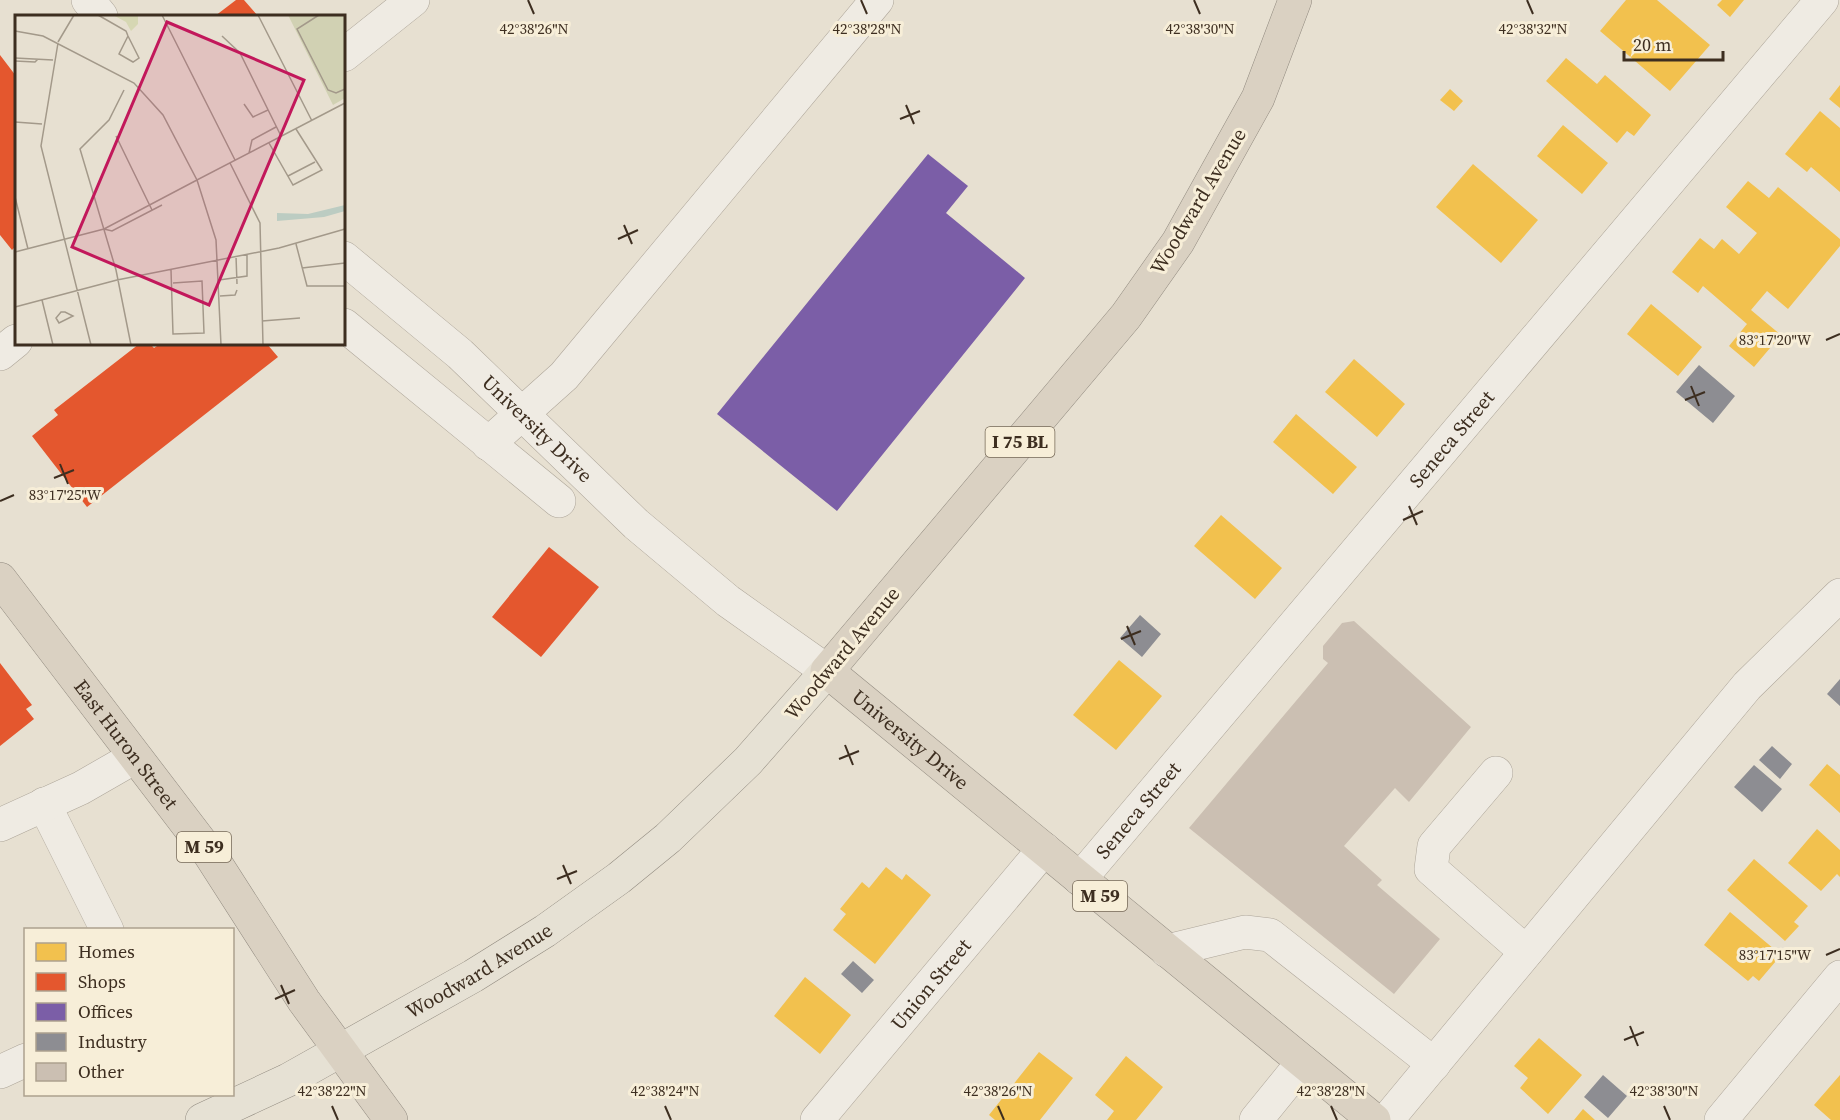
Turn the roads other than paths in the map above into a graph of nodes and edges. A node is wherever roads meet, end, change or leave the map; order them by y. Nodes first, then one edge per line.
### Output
1 (88, 0) edge
2 (413, 0) edge
3 (877, 0) edge
4 (1295, 0) edge
5 (1822, 0) edge
6 (100, 15) edge
7 (345, 54) edge
8 (345, 259) edge
9 (345, 326) edge
10 (15, 342) edge
11 (0, 354) edge
12 (522, 415) junction
13 (488, 444) junction
14 (559, 501) dead end
15 (0, 579) edge
16 (1840, 596) edge
17 (827, 671) junction
18 (135, 757) junction
19 (1496, 773) dead end
20 (45, 804) junction
21 (0, 825) edge
22 (1044, 849) junction
23 (1080, 879) junction
24 (106, 928) edge
25 (1167, 951) junction
26 (1526, 952) junction
27 (1840, 977) edge
28 (341, 1050) junction
29 (24, 1061) edge
30 (1303, 1062) junction
31 (1434, 1064) junction
32 (0, 1072) edge
33 (205, 1119) edge
34 (391, 1120) edge
35 (817, 1120) edge
36 (1256, 1120) edge
37 (1374, 1120) edge
38 (1386, 1120) edge
39 (1721, 1120) edge

1 - 6 street
2 - 7 street
3 - 12 street
4 - 17 highway, Woodward Avenue / I 75 BL
5 - 23 street, Seneca Street
8 - 12 street, University Drive
9 - 13 street
10 - 11 street
12 - 13 street
12 - 17 street, University Drive
13 - 14 street
15 - 18 highway, East Huron Street / M 59
16 - 26 street
17 - 22 highway, University Drive / M 59
17 - 28 main road, Woodward Avenue / I 75 BL
18 - 20 street
18 - 28 highway, East Huron Street / M 59
19 - 26 street
20 - 21 street
20 - 24 street
22 - 23 highway, University Drive / M 59
22 - 35 street, Union Street
23 - 25 highway, University Drive / M 59
25 - 30 highway, University Drive / M 59
25 - 31 street
26 - 31 street
27 - 39 street
28 - 33 main road, Woodward Avenue / I 75 BL
28 - 34 highway, East Huron Street / M 59
29 - 32 street
30 - 36 street
30 - 37 highway, University Drive / M 59
31 - 38 street

